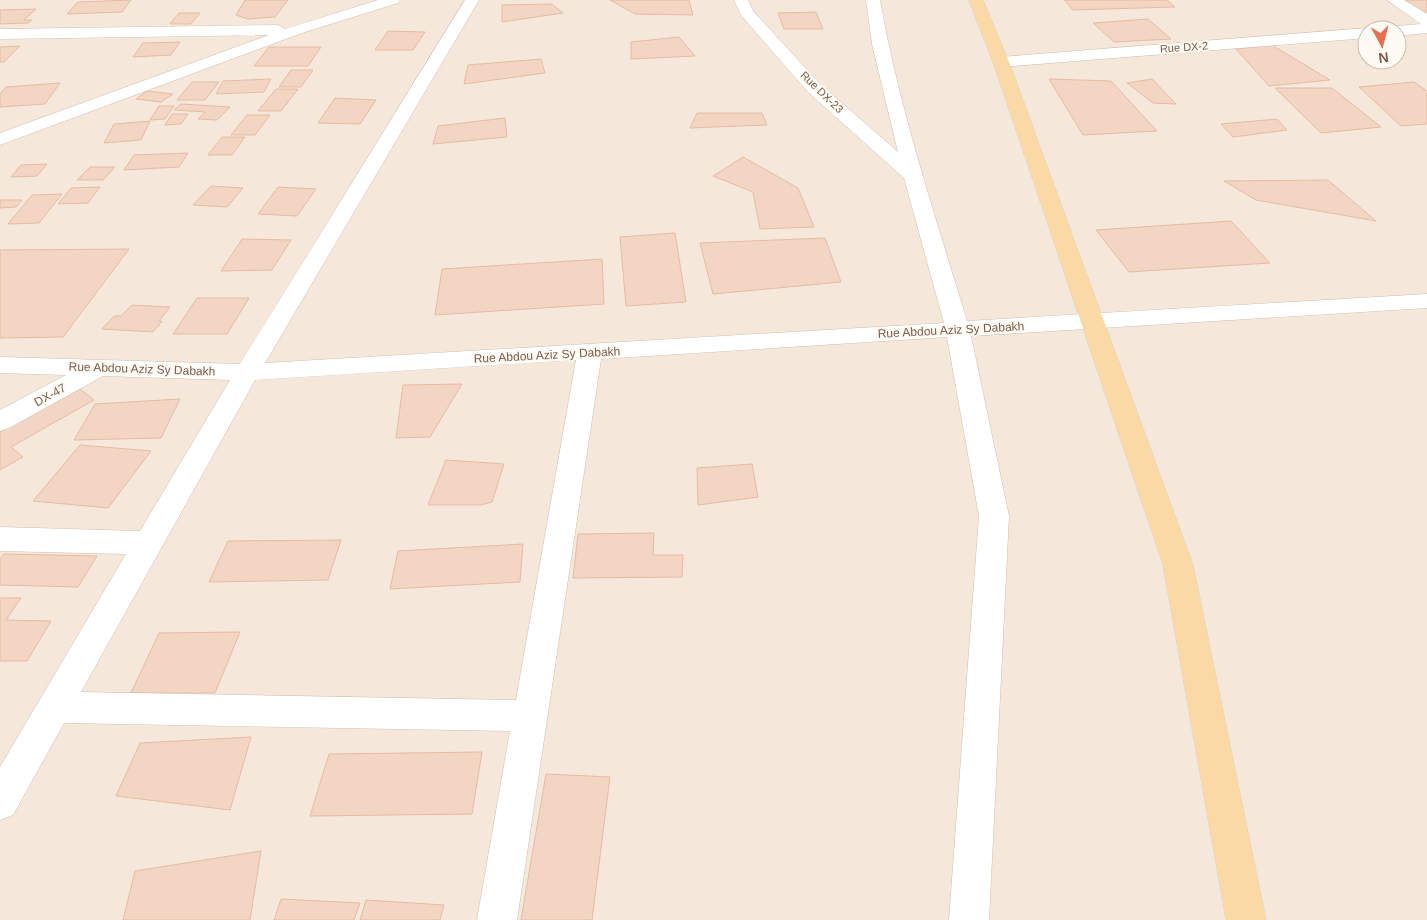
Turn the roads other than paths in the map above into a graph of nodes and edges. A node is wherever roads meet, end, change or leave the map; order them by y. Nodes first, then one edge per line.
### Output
1 (393, 0) edge
2 (472, 0) edge
3 (741, 0) edge
4 (873, 0) edge
5 (976, 0) edge
6 (1394, 0) edge
7 (1427, 21) edge
8 (1427, 28) edge
9 (297, 30) junction
10 (1407, 30) edge
11 (0, 34) edge
12 (1357, 34) edge
13 (1001, 62) junction
14 (0, 139) edge
15 (913, 176) junction
16 (1427, 301) edge
17 (1093, 322) junction
18 (958, 330) junction
19 (590, 352) junction
20 (0, 365) edge
21 (100, 368) junction
22 (247, 372) junction
23 (0, 422) edge
24 (0, 538) edge
25 (149, 543) junction
26 (55, 707) junction
27 (531, 716) junction
28 (0, 802) edge
29 (497, 920) edge
30 (969, 920) edge
31 (1246, 920) edge

1 - 9 street
2 - 22 street
3 - 15 street, Rue DX-23
4 - 15 street
5 - 13 main road
6 - 7 street
8 - 10 street
9 - 11 street
9 - 14 street
12 - 13 street, Rue DX-2
13 - 17 main road
15 - 18 street
16 - 17 street, Rue Abdou Aziz Sy Dabakh
17 - 18 street, Rue Abdou Aziz Sy Dabakh
17 - 31 main road
18 - 19 street, Rue Abdou Aziz Sy Dabakh
18 - 30 street
19 - 22 street, Rue Abdou Aziz Sy Dabakh
19 - 27 street
20 - 21 street, Rue Abdou Aziz Sy Dabakh
21 - 22 street, Rue Abdou Aziz Sy Dabakh
21 - 23 street, DX-47
22 - 25 street
24 - 25 street
25 - 26 street
26 - 27 street
26 - 28 street
27 - 29 street

